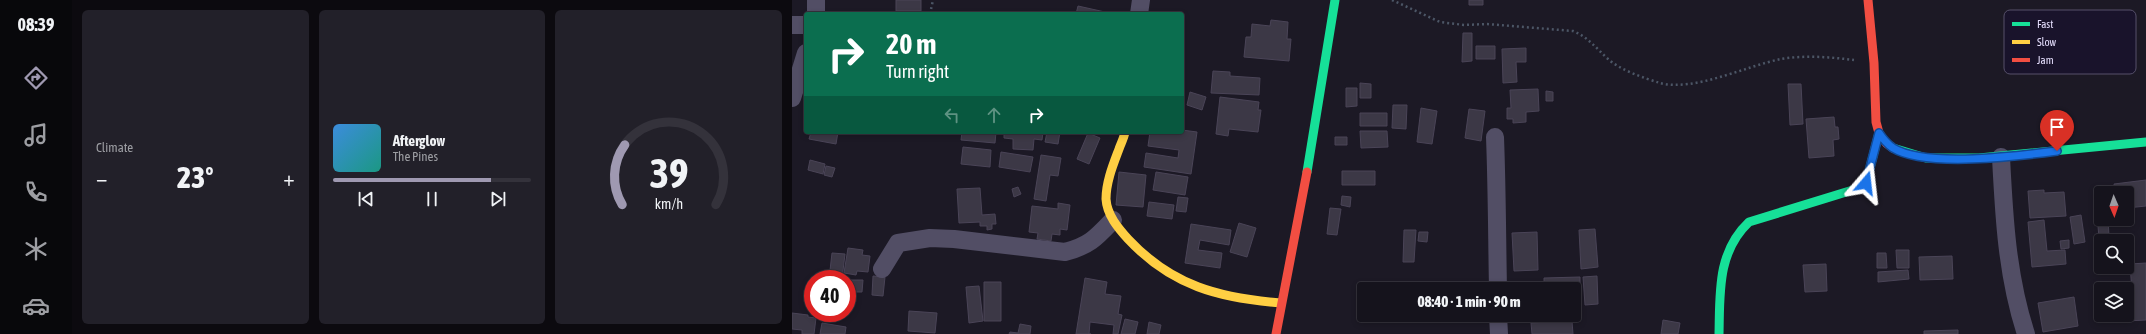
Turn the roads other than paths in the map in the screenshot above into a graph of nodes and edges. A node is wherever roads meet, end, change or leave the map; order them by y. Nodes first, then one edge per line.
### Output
1 (816, 0) edge
2 (1141, 0) edge
3 (1335, 0) edge
4 (1868, 0) edge
5 (816, 12) edge
6 (1139, 12) edge
7 (792, 25) edge
8 (804, 25) edge
9 (804, 59) edge
10 (792, 98) edge
11 (1879, 133) junction
12 (1124, 134) edge
13 (1495, 137) dead end
14 (2146, 142) edge
15 (2001, 157) junction
16 (1112, 220) junction
17 (882, 269) dead end
18 (1498, 282) edge
19 (1281, 303) junction
20 (1499, 322) edge
21 (1276, 334) edge
22 (1500, 334) edge
23 (1719, 334) edge
24 (2026, 334) edge

1 - 5 street
2 - 6 street
3 - 19 street
4 - 11 street
7 - 8 street
9 - 10 street
11 - 15 street
11 - 23 street
12 - 16 street
13 - 18 street
14 - 15 street
15 - 24 street
16 - 17 street
16 - 19 street
19 - 21 street
20 - 22 street

